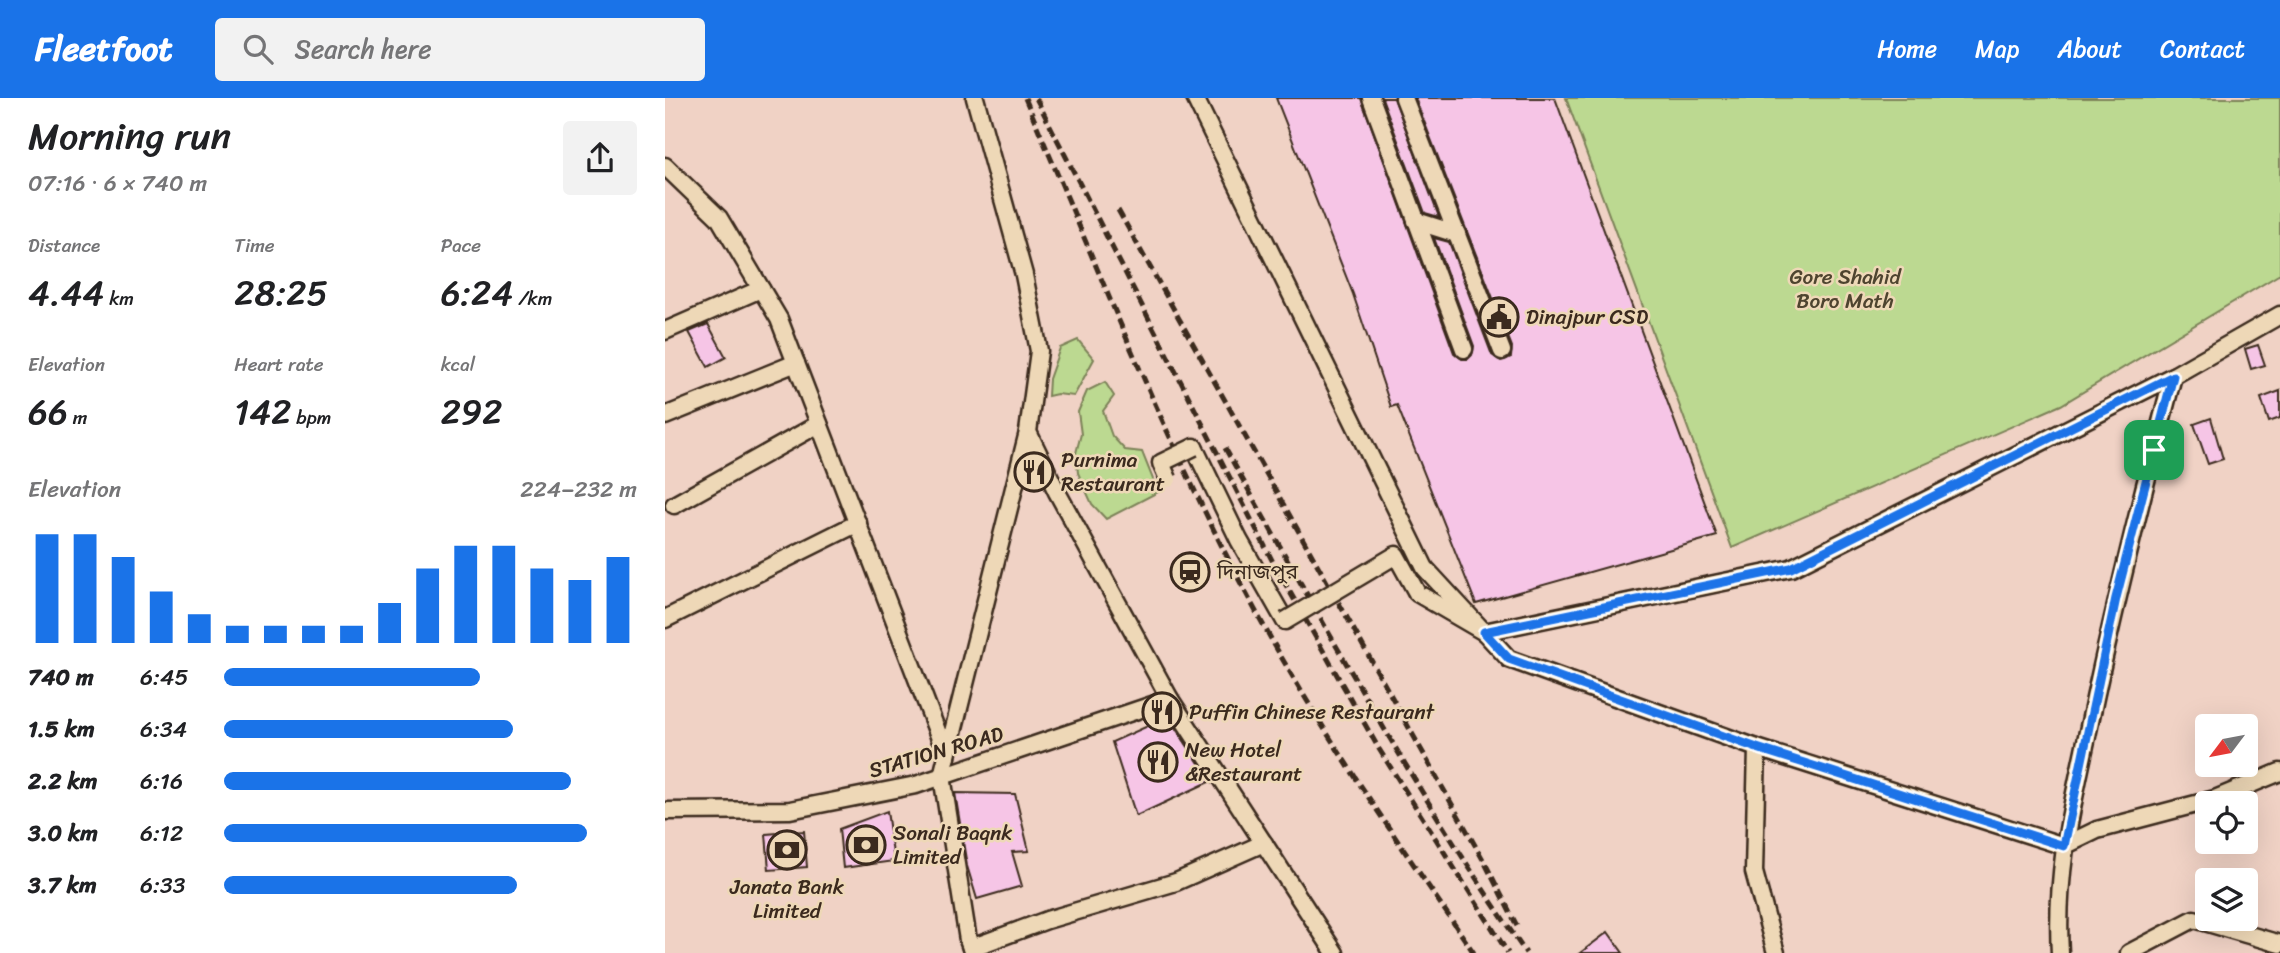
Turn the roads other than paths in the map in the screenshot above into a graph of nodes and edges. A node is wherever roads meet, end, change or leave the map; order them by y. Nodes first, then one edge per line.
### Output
1 (975, 98) edge
2 (1195, 98) edge
3 (1371, 98) edge
4 (1404, 98) edge
5 (665, 166) edge
6 (1416, 221) junction
7 (1457, 234) junction
8 (761, 289) junction
9 (2280, 315) edge
10 (665, 331) edge
11 (1464, 349) dead end
12 (1502, 351) dead end
13 (796, 363) junction
14 (2173, 376) junction
15 (665, 416) edge
16 (819, 424) junction
17 (1028, 432) junction
18 (1168, 479) dead end
19 (674, 505) dead end
20 (857, 523) junction
21 (665, 619) edge
22 (1484, 632) junction
23 (1170, 699) junction
24 (1757, 748) junction
25 (947, 757) junction
26 (2280, 772) edge
27 (942, 776) junction
28 (665, 811) edge
29 (1264, 843) junction
30 (2064, 846) junction
31 (2280, 944) edge
32 (972, 950) edge
33 (1335, 953) edge
34 (1776, 953) edge
35 (2060, 953) edge
36 (2129, 953) edge

1 - 17 street
2 - 22 street
3 - 6 street
4 - 7 street
5 - 8 street
6 - 7 street
6 - 11 street
7 - 12 street
8 - 10 street
8 - 13 street
9 - 14 street
13 - 15 street
13 - 16 street
14 - 22 street
14 - 30 street
16 - 19 street
16 - 20 street
17 - 23 street
17 - 25 street
18 - 22 street, bridge
20 - 21 street
20 - 25 street
22 - 24 street
23 - 27 street, STATION ROAD
23 - 29 street
24 - 30 street
24 - 34 street
25 - 27 street
26 - 30 street
27 - 28 street, STATION ROAD
27 - 32 street
29 - 32 street
29 - 33 street
30 - 35 street
31 - 36 street

